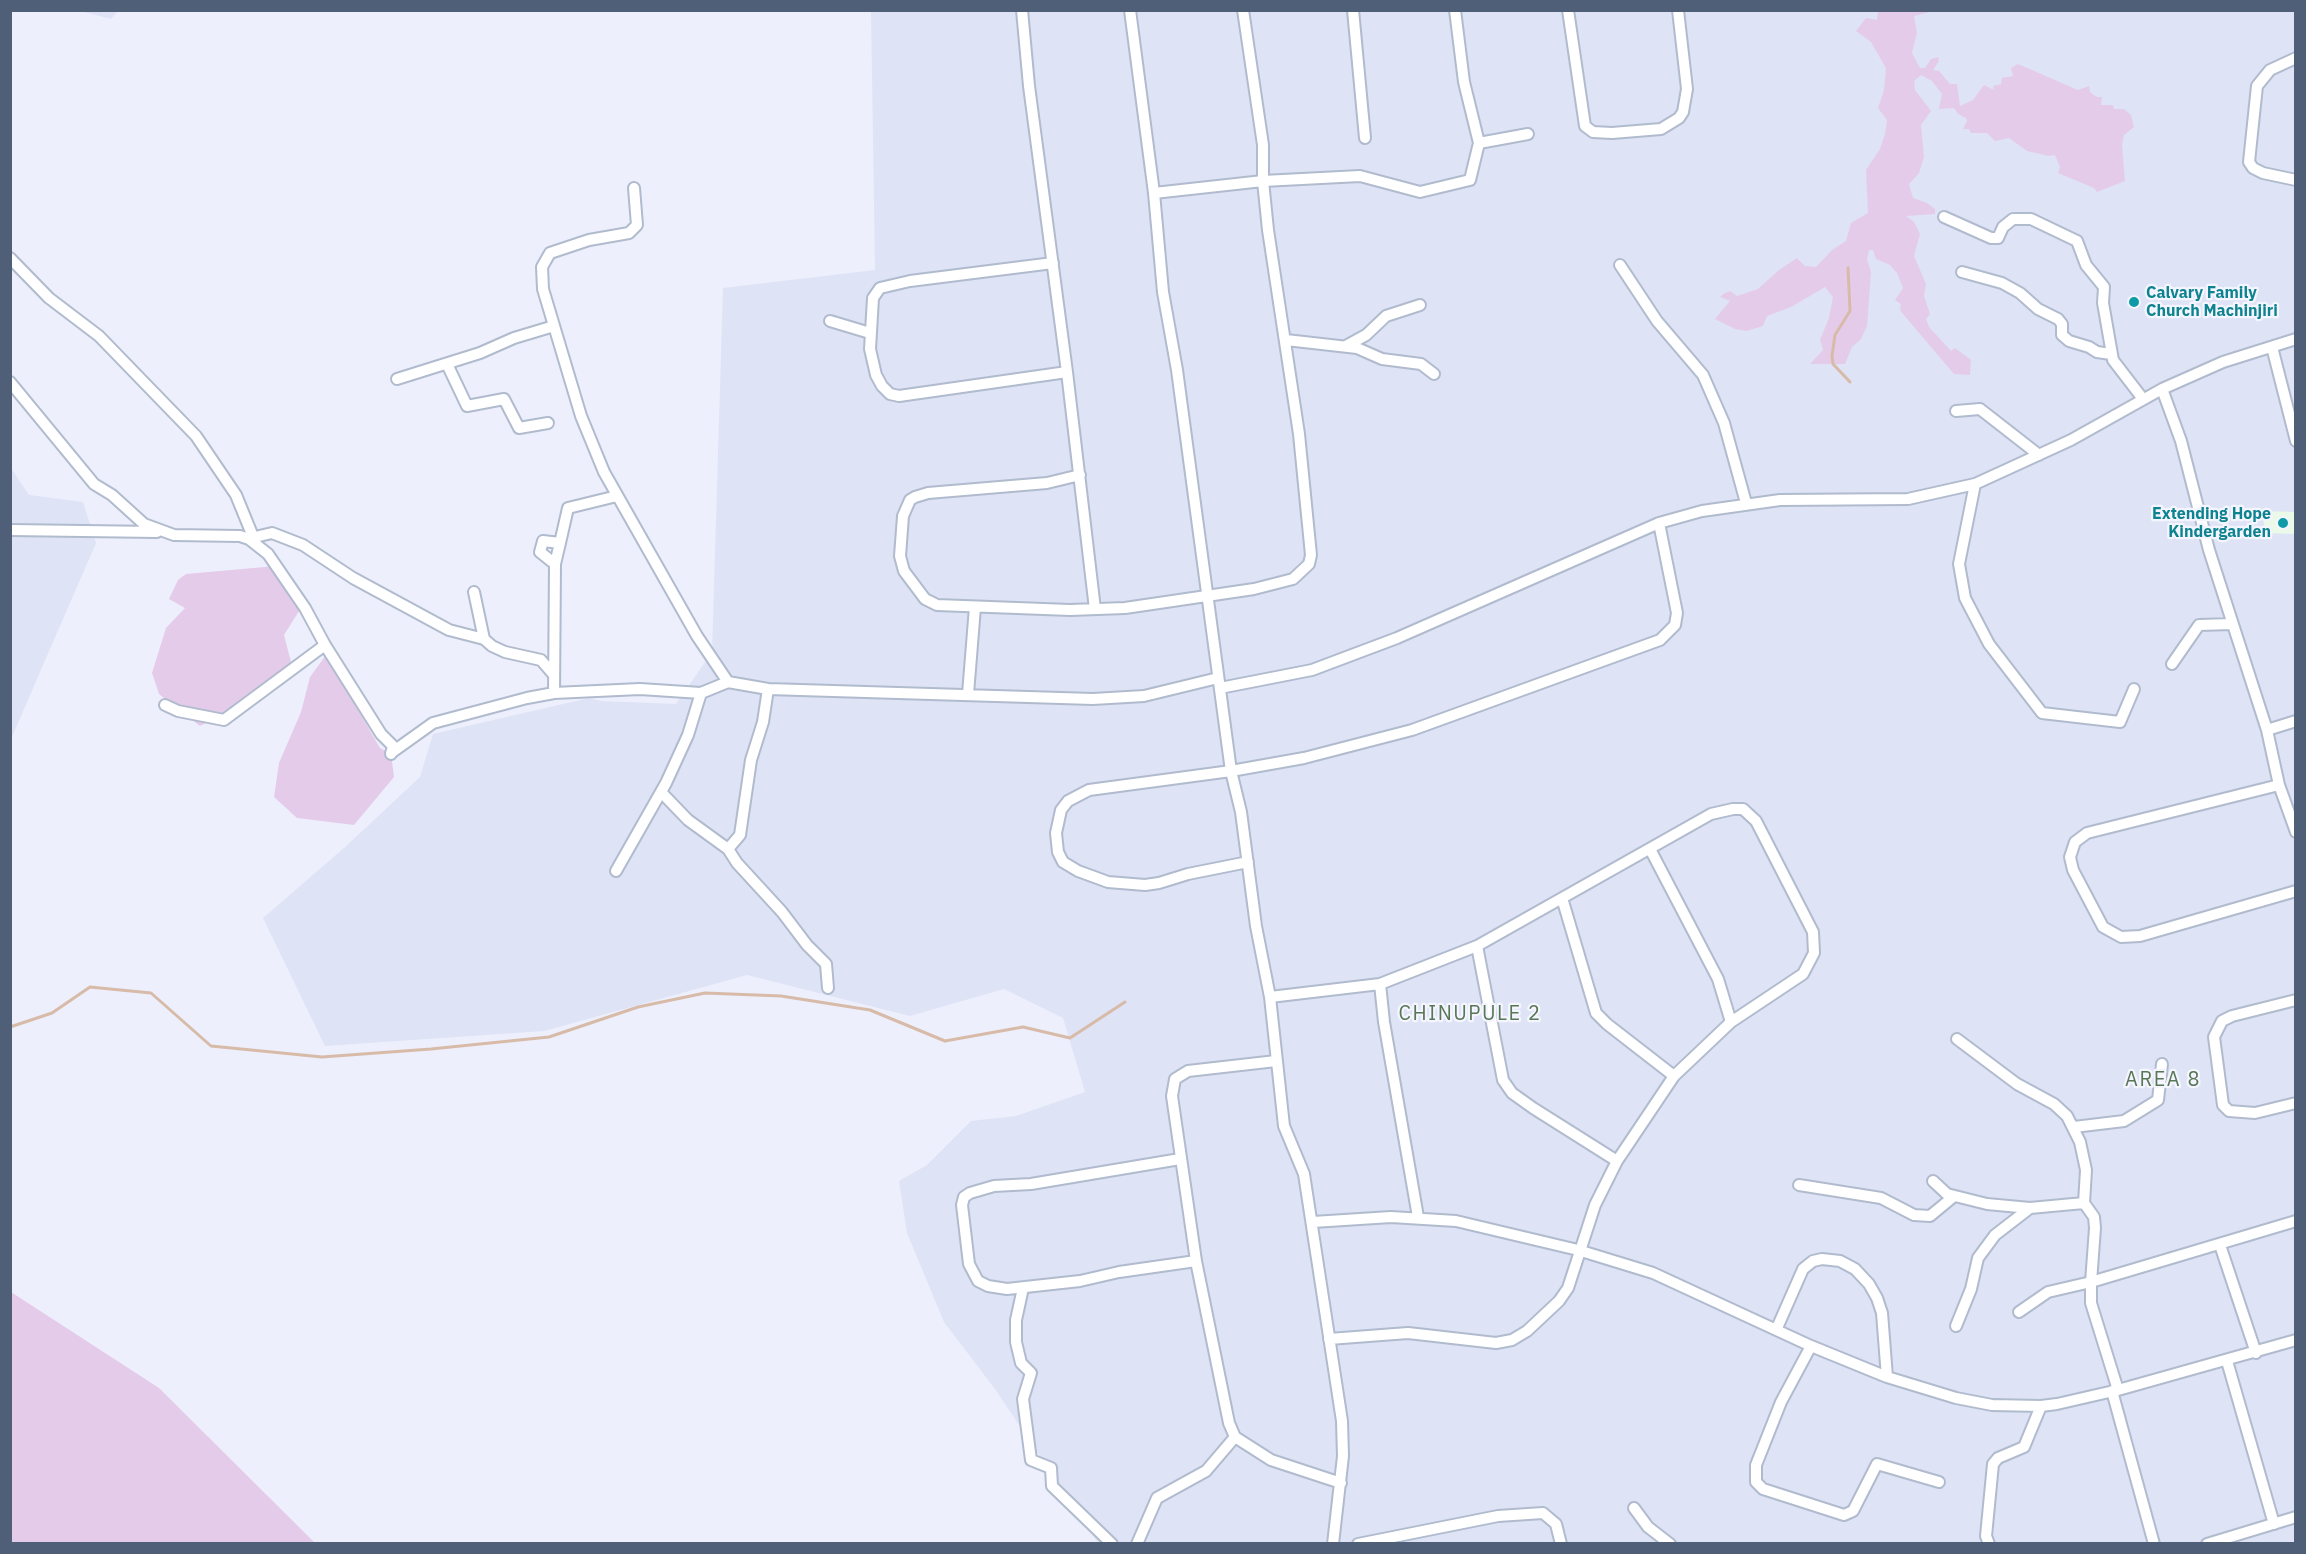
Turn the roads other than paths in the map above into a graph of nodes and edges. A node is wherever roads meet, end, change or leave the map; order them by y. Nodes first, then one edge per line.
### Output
1 (1022, 10) edge
2 (1130, 10) edge
3 (1243, 10) edge
4 (1353, 10) edge
5 (1455, 10) edge
6 (1568, 10) edge
7 (1678, 10) edge
8 (2295, 58) edge
9 (1528, 134) dead end
10 (1365, 138) dead end
11 (1479, 143) junction
12 (2295, 180) edge
13 (1263, 181) junction
14 (634, 188) dead end
15 (1154, 193) junction
16 (1944, 217) dead end
17 (10, 258) edge
18 (1053, 263) junction
19 (1620, 265) dead end
20 (1962, 272) dead end
21 (1420, 305) dead end
22 (830, 321) dead end
23 (554, 326) junction
24 (870, 333) junction
25 (2295, 339) edge
26 (1286, 340) junction
27 (1346, 346) junction
28 (2272, 347) junction
29 (2112, 354) junction
30 (447, 364) junction
31 (1067, 372) junction
32 (1434, 374) dead end
33 (397, 379) dead end
34 (10, 382) edge
35 (2162, 389) junction
36 (2143, 399) junction
37 (1956, 411) dead end
38 (2292, 411) edge
39 (548, 423) dead end
40 (2295, 441) edge
41 (2039, 455) junction
42 (1080, 475) junction
43 (1975, 484) junction
44 (617, 496) junction
45 (1746, 504) junction
46 (1659, 523) junction
47 (10, 530) edge
48 (162, 532) junction
49 (255, 540) junction
50 (560, 543) junction
51 (555, 564) junction
52 (474, 592) dead end
53 (1208, 597) junction
54 (975, 607) junction
55 (1095, 609) junction
56 (2232, 624) junction
57 (484, 639) junction
58 (325, 645) junction
59 (2172, 664) dead end
60 (554, 675) junction
61 (728, 682) junction
62 (1219, 683) junction
63 (768, 689) junction
64 (2134, 689) dead end
65 (554, 693) junction
66 (701, 693) junction
67 (968, 694) junction
68 (165, 705) dead end
69 (2295, 721) edge
70 (2267, 730) junction
71 (1231, 771) junction
72 (2279, 785) junction
73 (661, 792) junction
74 (2295, 832) edge
75 (728, 849) junction
76 (1650, 849) junction
77 (1248, 862) junction
78 (616, 871) dead end
79 (2295, 891) edge
80 (1562, 898) junction
81 (1477, 946) junction
82 (1380, 984) junction
83 (828, 988) dead end
84 (1270, 997) junction
85 (2295, 1000) edge
86 (1731, 1022) junction
87 (1957, 1039) dead end
88 (1276, 1061) junction
89 (2162, 1064) dead end
90 (1674, 1076) junction
91 (2295, 1103) edge
92 (2074, 1127) junction
93 (1180, 1159) junction
94 (1617, 1161) junction
95 (1933, 1180) dead end
96 (1798, 1185) dead end
97 (1953, 1197) junction
98 (2084, 1203) junction
99 (2030, 1208) junction
100 (1418, 1217) junction
101 (2295, 1221) edge
102 (1313, 1222) junction
103 (2220, 1245) junction
104 (1578, 1250) junction
105 (1196, 1261) junction
106 (2091, 1282) junction
107 (1023, 1288) junction
108 (2019, 1312) dead end
109 (1956, 1326) dead end
110 (1777, 1328) junction
111 (1329, 1339) junction
112 (2295, 1340) edge
113 (1811, 1346) junction
114 (2256, 1353) junction
115 (2227, 1360) junction
116 (1887, 1377) junction
117 (2115, 1391) junction
118 (2041, 1406) junction
119 (1235, 1437) junction
120 (1939, 1482) dead end
121 (1341, 1483) junction
122 (1634, 1508) dead end
123 (2295, 1517) edge
124 (2274, 1524) junction
125 (2230, 1541) edge
126 (1988, 1543) edge
127 (1112, 1544) edge
128 (1137, 1544) edge
129 (1333, 1544) edge
130 (1358, 1544) edge
131 (1561, 1544) edge
132 (1670, 1544) edge
133 (2154, 1544) edge
134 (2207, 1544) edge

1 - 18 street
2 - 15 street
3 - 13 street
4 - 10 street
5 - 11 street
6 - 7 street
8 - 12 street
9 - 11 street
11 - 13 street
13 - 15 street
13 - 26 street
14 - 23 street
15 - 53 street
16 - 29 street
17 - 49 street
18 - 24 street
18 - 31 street
19 - 45 street
20 - 29 street
21 - 27 street
22 - 24 street
23 - 30 street
23 - 44 street
24 - 31 street
25 - 28 street
26 - 27 street
26 - 53 street
27 - 32 street
28 - 35 street
28 - 38 street
29 - 36 street
30 - 33 street
30 - 39 street
31 - 42 street
34 - 48 street
35 - 36 street
35 - 56 street
36 - 41 street
37 - 41 street
38 - 40 street
41 - 43 street
42 - 54 street
42 - 55 street
43 - 45 street
43 - 64 street
44 - 50 street
44 - 61 street
45 - 46 street
46 - 62 street
46 - 71 street
47 - 48 street
48 - 49 street
49 - 57 street
49 - 58 street
50 - 51 street
50 - 51 street
51 - 60 street
52 - 57 street
53 - 55 street
53 - 62 street
54 - 55 street
54 - 67 street
56 - 59 street
56 - 70 street
57 - 60 street
58 - 65 street
58 - 68 street
60 - 65 street
61 - 63 street
61 - 66 street
62 - 67 street
62 - 71 street
63 - 67 street
63 - 75 street
65 - 66 street
66 - 73 street
69 - 70 street
70 - 72 street
71 - 77 street
71 - 77 street
72 - 74 street
72 - 79 street
73 - 75 street
73 - 78 street
75 - 83 street
76 - 80 street
76 - 86 street
76 - 86 street
77 - 84 street
80 - 81 street
80 - 90 street
81 - 82 street
81 - 94 street
82 - 84 street
82 - 100 street
84 - 88 street
85 - 91 street
86 - 90 street
87 - 92 street
88 - 93 street
88 - 102 street
89 - 92 street
90 - 94 street
92 - 98 street
93 - 105 street
93 - 107 street
94 - 104 street
95 - 97 street
96 - 97 street
97 - 99 street
98 - 99 street
98 - 106 street
99 - 109 street
100 - 102 street
100 - 104 street
101 - 103 street
102 - 111 street
103 - 106 street
103 - 114 street
104 - 110 street
104 - 111 street
105 - 107 street
105 - 119 street
106 - 108 street
106 - 117 street
107 - 127 street
110 - 113 street
110 - 116 street
111 - 121 street
112 - 114 street
113 - 116 street
113 - 120 street
114 - 115 street
115 - 117 street
115 - 124 street
116 - 118 street
117 - 118 street
117 - 133 street
118 - 126 street
119 - 121 street
119 - 128 street
121 - 129 street
122 - 132 street
123 - 124 street
124 - 125 street
125 - 134 street
130 - 131 street

